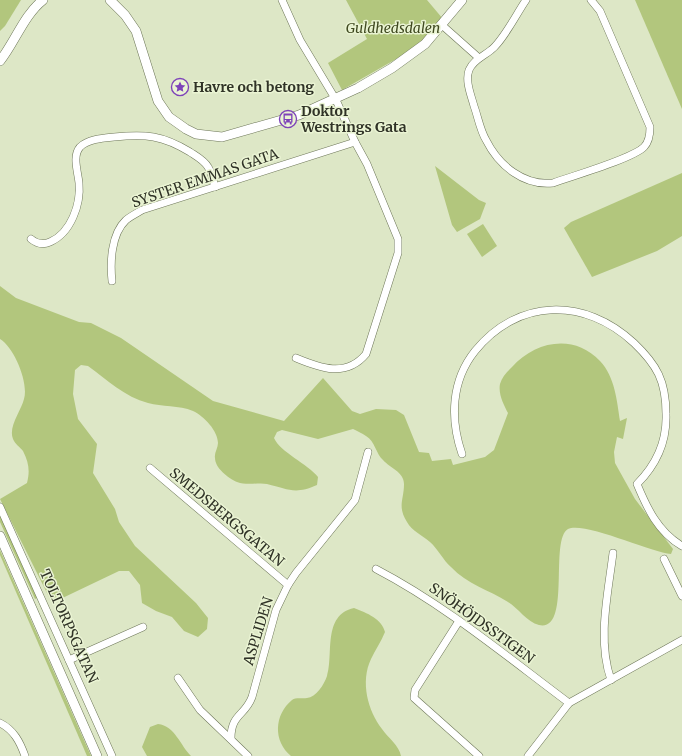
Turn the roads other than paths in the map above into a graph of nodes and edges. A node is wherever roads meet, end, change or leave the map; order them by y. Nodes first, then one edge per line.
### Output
1 (43, 0) edge
2 (110, 0) edge
3 (282, 0) edge
4 (462, 0) edge
5 (526, 0) edge
6 (591, 0) edge
7 (443, 26) junction
8 (479, 58) junction
9 (0, 61) edge
10 (336, 100) junction
11 (355, 142) junction
12 (215, 187) junction
13 (31, 238) dead end
14 (112, 281) dead end
15 (296, 358) dead end
16 (368, 452) dead end
17 (462, 454) dead end
18 (150, 468) dead end
19 (0, 507) edge
20 (0, 536) edge
21 (682, 546) edge
22 (613, 553) dead end
23 (664, 559) dead end
24 (376, 568) dead end
25 (288, 585) junction
26 (682, 596) edge
27 (458, 621) junction
28 (143, 627) dead end
29 (682, 640) edge
30 (69, 660) junction
31 (178, 678) dead end
32 (611, 680) junction
33 (569, 703) junction
34 (0, 723) edge
35 (230, 738) junction
36 (25, 756) edge
37 (97, 756) edge
38 (112, 756) edge
39 (248, 756) edge
40 (479, 756) edge
41 (528, 756) edge

1 - 9 street
2 - 10 street
3 - 10 street
4 - 7 street
5 - 8 street
6 - 8 street
7 - 8 street
7 - 10 street
10 - 11 street
11 - 12 street, SYSTER EMMAS GATA
11 - 15 street
12 - 13 street
12 - 14 street, SYSTER EMMAS GATA
16 - 25 street, ASPLIDEN
17 - 21 street
18 - 25 street, SMEDSBERGSGATAN
19 - 30 street, TOLTORPSGATAN
20 - 37 street, TOLTORPSGATAN
22 - 32 street
23 - 26 street
24 - 27 street, SNÖHÖJDSSTIGEN
25 - 35 street, ASPLIDEN
27 - 33 street, SNÖHÖJDSSTIGEN
27 - 40 street
28 - 30 street
29 - 32 street
30 - 38 street, TOLTORPSGATAN
31 - 35 street
32 - 33 street
33 - 41 street
34 - 36 street
35 - 39 street

